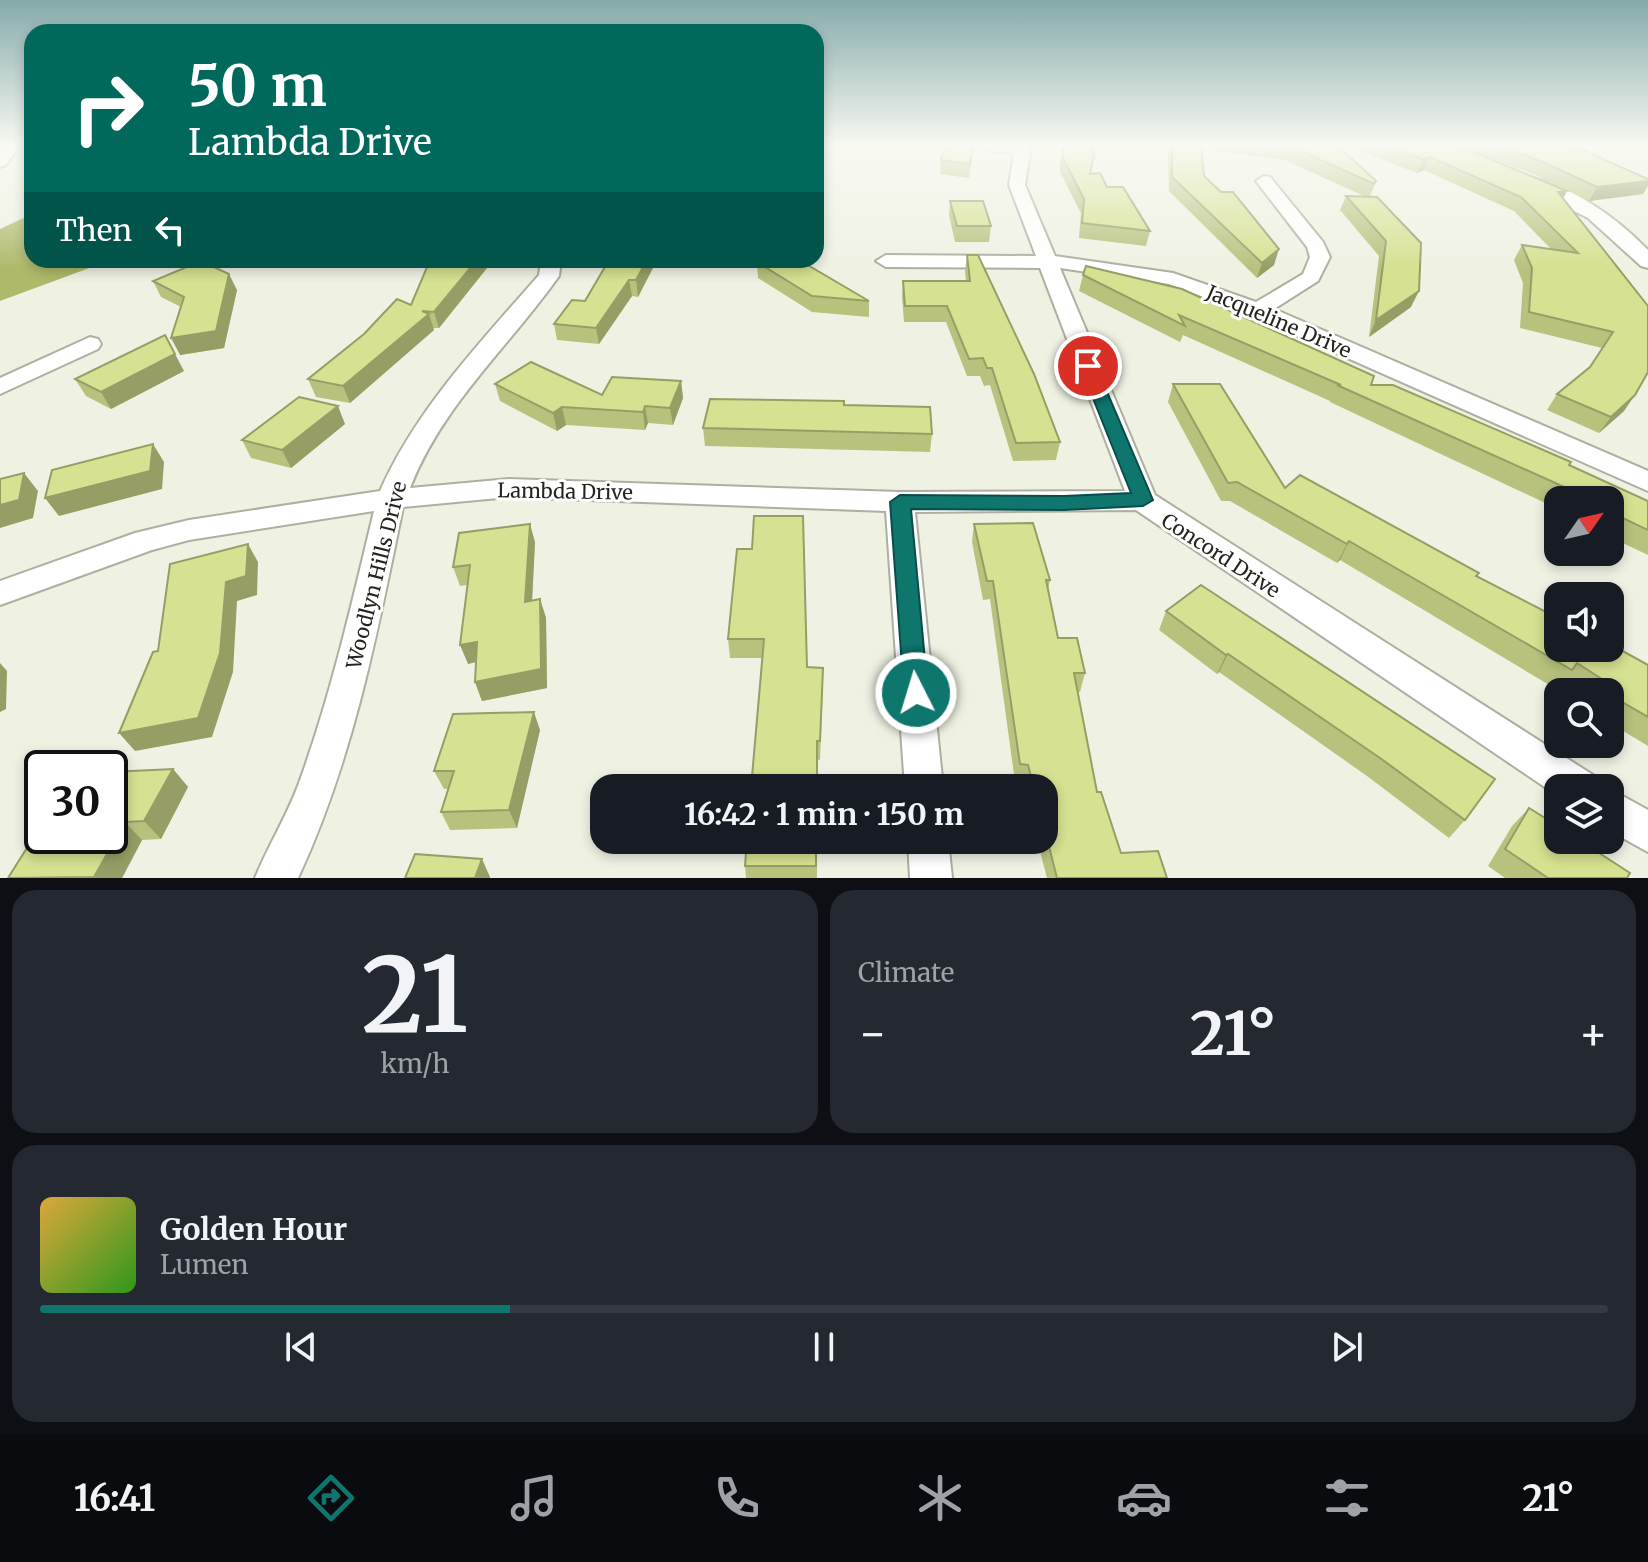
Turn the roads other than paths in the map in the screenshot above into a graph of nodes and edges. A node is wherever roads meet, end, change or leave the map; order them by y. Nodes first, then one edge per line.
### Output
1 (1018, 187) edge
2 (1269, 187) edge
3 (1539, 187) edge
4 (886, 261) dead end
5 (1048, 262) junction
6 (1648, 262) edge
7 (550, 268) edge
8 (1258, 310) junction
9 (90, 344) dead end
10 (0, 387) edge
11 (1648, 482) edge
12 (391, 499) junction
13 (1143, 500) junction
14 (900, 502) junction
15 (0, 593) edge
16 (923, 774) edge
17 (1558, 774) edge
18 (1624, 817) edge
19 (1648, 833) edge
20 (929, 854) edge
21 (276, 878) edge
22 (931, 878) edge

1 - 5 street, Concord Drive
2 - 8 street
3 - 6 street
4 - 5 street, Jacqueline Drive
5 - 8 street, Jacqueline Drive
5 - 13 street, Concord Drive
7 - 12 street, Woodlyn Hills Drive
8 - 11 street, Jacqueline Drive
9 - 10 street
12 - 14 street, Lambda Drive
12 - 15 street, Lambda Drive
12 - 21 street, Woodlyn Hills Drive
13 - 14 street, Lambda Drive
13 - 17 street, Concord Drive
14 - 16 street
18 - 19 street
20 - 22 street

